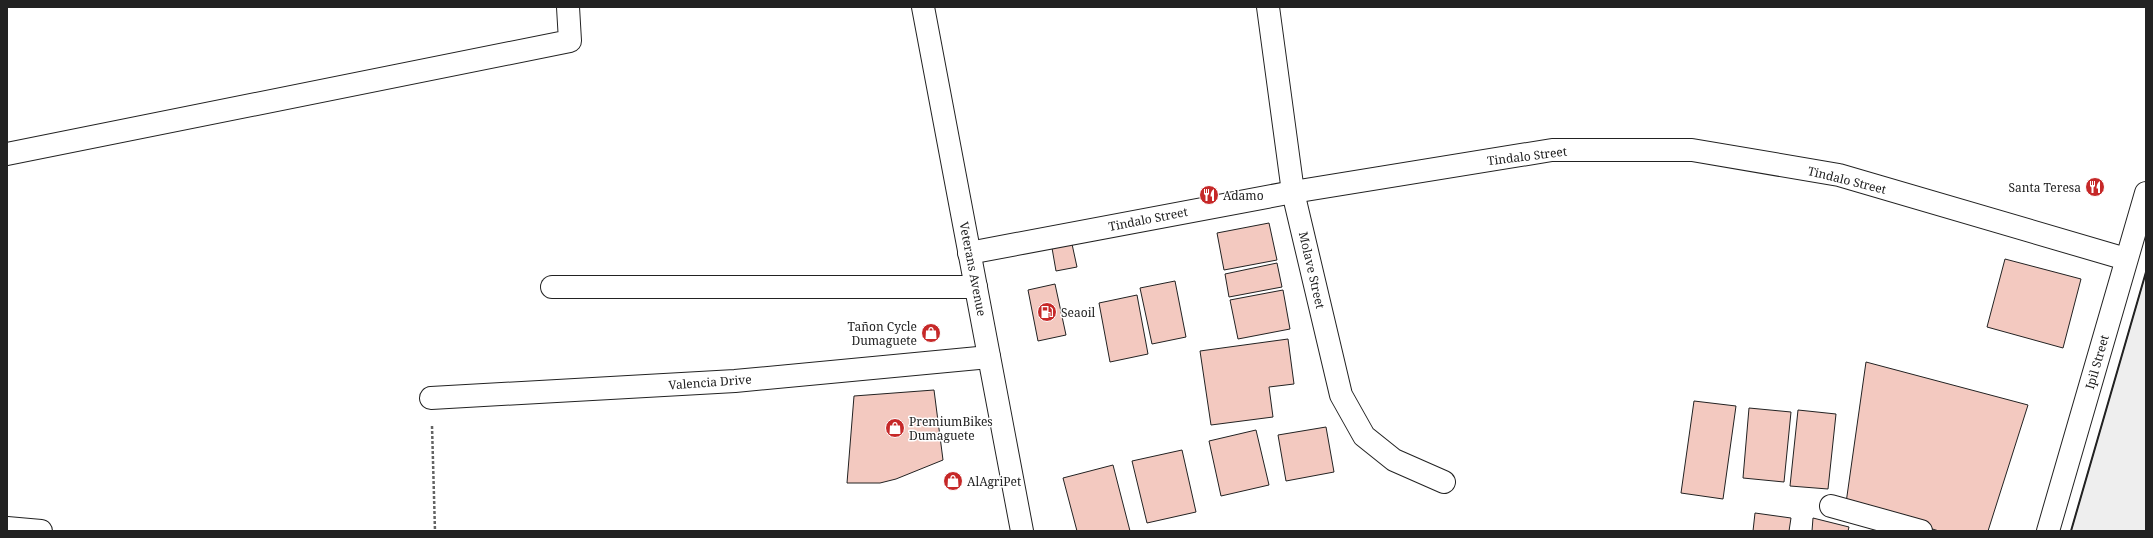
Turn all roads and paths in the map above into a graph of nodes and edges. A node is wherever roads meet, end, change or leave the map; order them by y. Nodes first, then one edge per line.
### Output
1 (568, 7) edge
2 (923, 7) edge
3 (1268, 7) edge
4 (7, 154) edge
5 (1293, 192) junction
6 (2146, 193) edge
7 (969, 253) junction
8 (2126, 259) junction
9 (552, 287) dead end
10 (976, 287) junction
11 (989, 357) junction
12 (431, 398) joint
13 (1444, 482) dead end
14 (1831, 506) dead end
15 (7, 528) edge
16 (41, 531) edge
17 (436, 531) edge
18 (1022, 531) edge
19 (1921, 531) edge
20 (2048, 531) edge

1 - 4 main road
2 - 7 main road, Veterans Avenue
3 - 5 main road, Molave Street
5 - 7 main road, Tindalo Street
5 - 8 main road, Tindalo Street
5 - 13 main road, Molave Street
6 - 8 main road, Ipil Street
7 - 10 main road, Veterans Avenue
8 - 20 main road, Ipil Street
9 - 10 main road
10 - 11 main road, Veterans Avenue
11 - 12 main road, Valencia Drive
11 - 18 main road, Veterans Avenue
12 - 17 path
14 - 19 main road
15 - 16 main road

